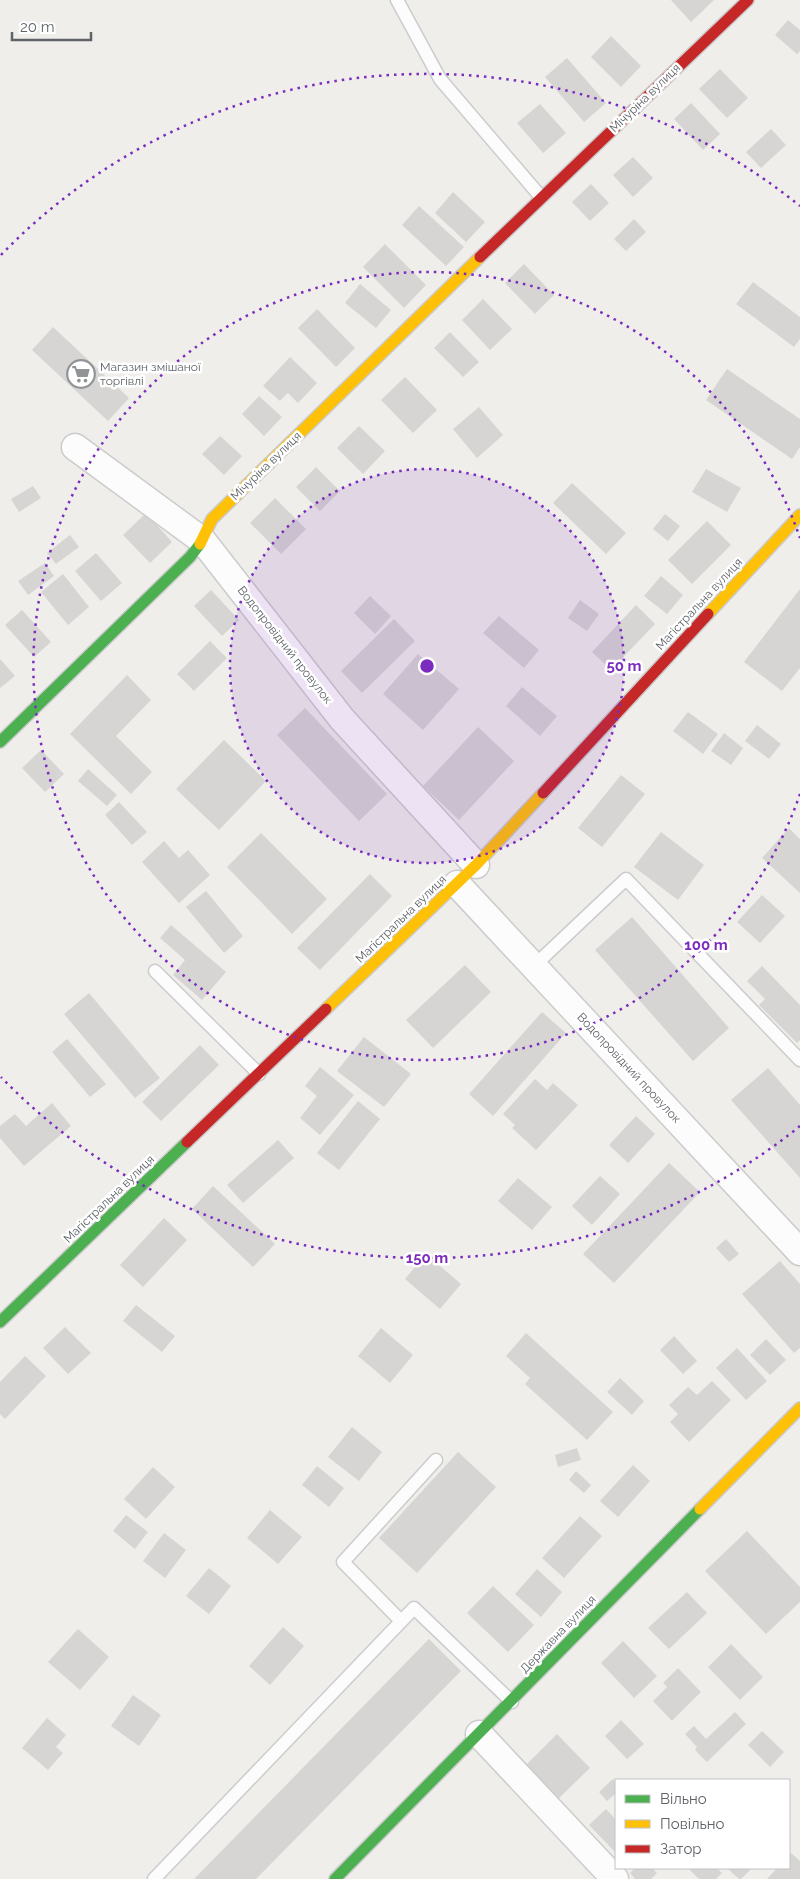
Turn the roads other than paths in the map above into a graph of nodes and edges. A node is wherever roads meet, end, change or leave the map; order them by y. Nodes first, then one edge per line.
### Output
1 (396, 0) edge
2 (748, 0) edge
3 (542, 197) junction
4 (75, 447) dead end
5 (800, 515) edge
6 (203, 541) junction
7 (0, 742) edge
8 (476, 865) junction
9 (457, 884) junction
10 (534, 966) junction
11 (155, 971) dead end
12 (800, 1060) edge
13 (259, 1074) junction
14 (800, 1252) edge
15 (0, 1322) edge
16 (800, 1408) edge
17 (436, 1460) dead end
18 (400, 1621) junction
19 (512, 1702) junction
20 (480, 1734) junction
21 (154, 1879) edge
22 (335, 1879) edge
23 (615, 1879) edge

1 - 3 lane
2 - 3 street, Мічуріна вулиця
3 - 6 street, Мічуріна вулиця
4 - 6 street, Водопровідний провулок
5 - 8 street, Магістральна вулиця
6 - 7 street, Мічуріна вулиця
6 - 8 street, Водопровідний провулок
8 - 9 street, Магістральна вулиця
9 - 10 street, Водопровідний провулок
9 - 13 street, Магістральна вулиця
10 - 12 lane
10 - 14 street, Водопровідний провулок
11 - 13 lane
13 - 15 street, Магістральна вулиця
16 - 19 street, Державна вулиця
17 - 18 lane
18 - 19 lane
18 - 21 lane
19 - 20 street, Державна вулиця
20 - 22 street, Державна вулиця
20 - 23 street

